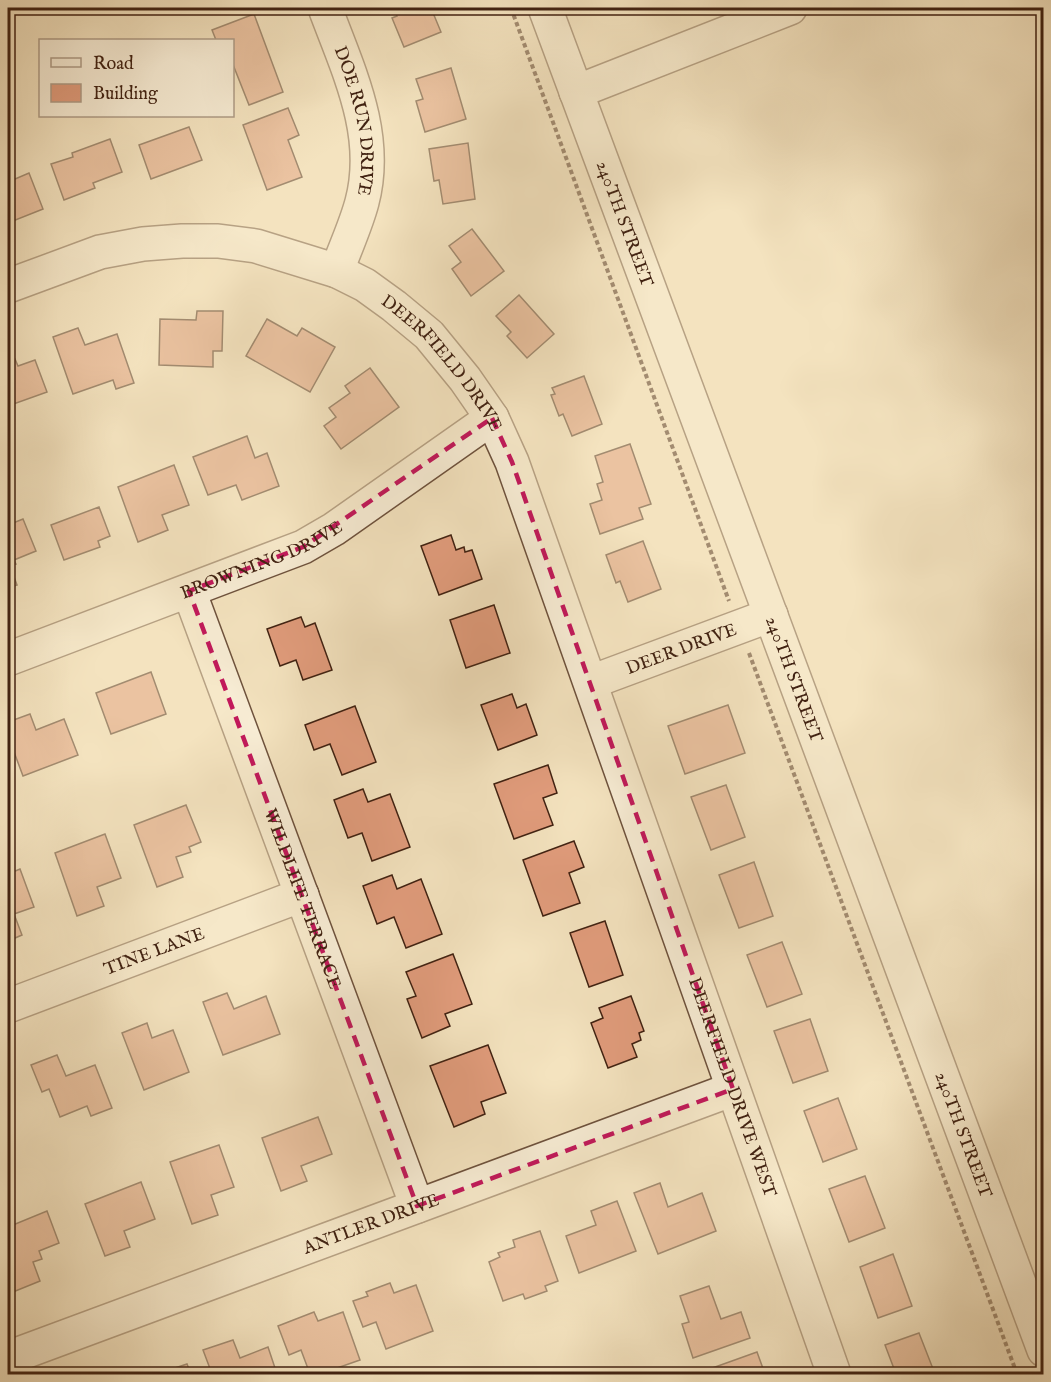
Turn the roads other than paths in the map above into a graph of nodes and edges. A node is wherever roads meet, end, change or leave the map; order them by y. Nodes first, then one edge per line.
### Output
1 (325, 8) edge
2 (545, 8) edge
3 (782, 9) edge
4 (576, 92) junction
5 (337, 271) junction
6 (8, 286) edge
7 (492, 418) junction
8 (189, 591) junction
9 (771, 615) junction
10 (8, 659) edge
11 (591, 682) junction
12 (631, 799) joint
13 (302, 895) junction
14 (8, 1006) edge
15 (733, 1089) junction
16 (417, 1206) junction
17 (1044, 1350) edge
18 (8, 1358) edge
19 (834, 1374) edge

1 - 5 street, DOE RUN DRIVE
2 - 4 street, 240TH STREET
3 - 4 street
4 - 9 street, 240TH STREET
5 - 6 street, DEERFIELD DRIVE
5 - 7 street, DEERFIELD DRIVE
7 - 8 street, BROWNING DRIVE
7 - 11 street, DEERFIELD DRIVE
8 - 10 street, BROWNING DRIVE
8 - 13 street, WILDLIFE TERRACE
9 - 11 street, DEER DRIVE
9 - 17 street, 240TH STREET
11 - 12 street, DEERFIELD DRIVE
12 - 15 street, DEERFIELD DRIVE WEST
13 - 14 street, TINE LANE
13 - 16 street, WILDLIFE TERRACE
15 - 16 street, ANTLER DRIVE
15 - 19 street, DEERFIELD DRIVE WEST
16 - 18 street, ANTLER DRIVE

